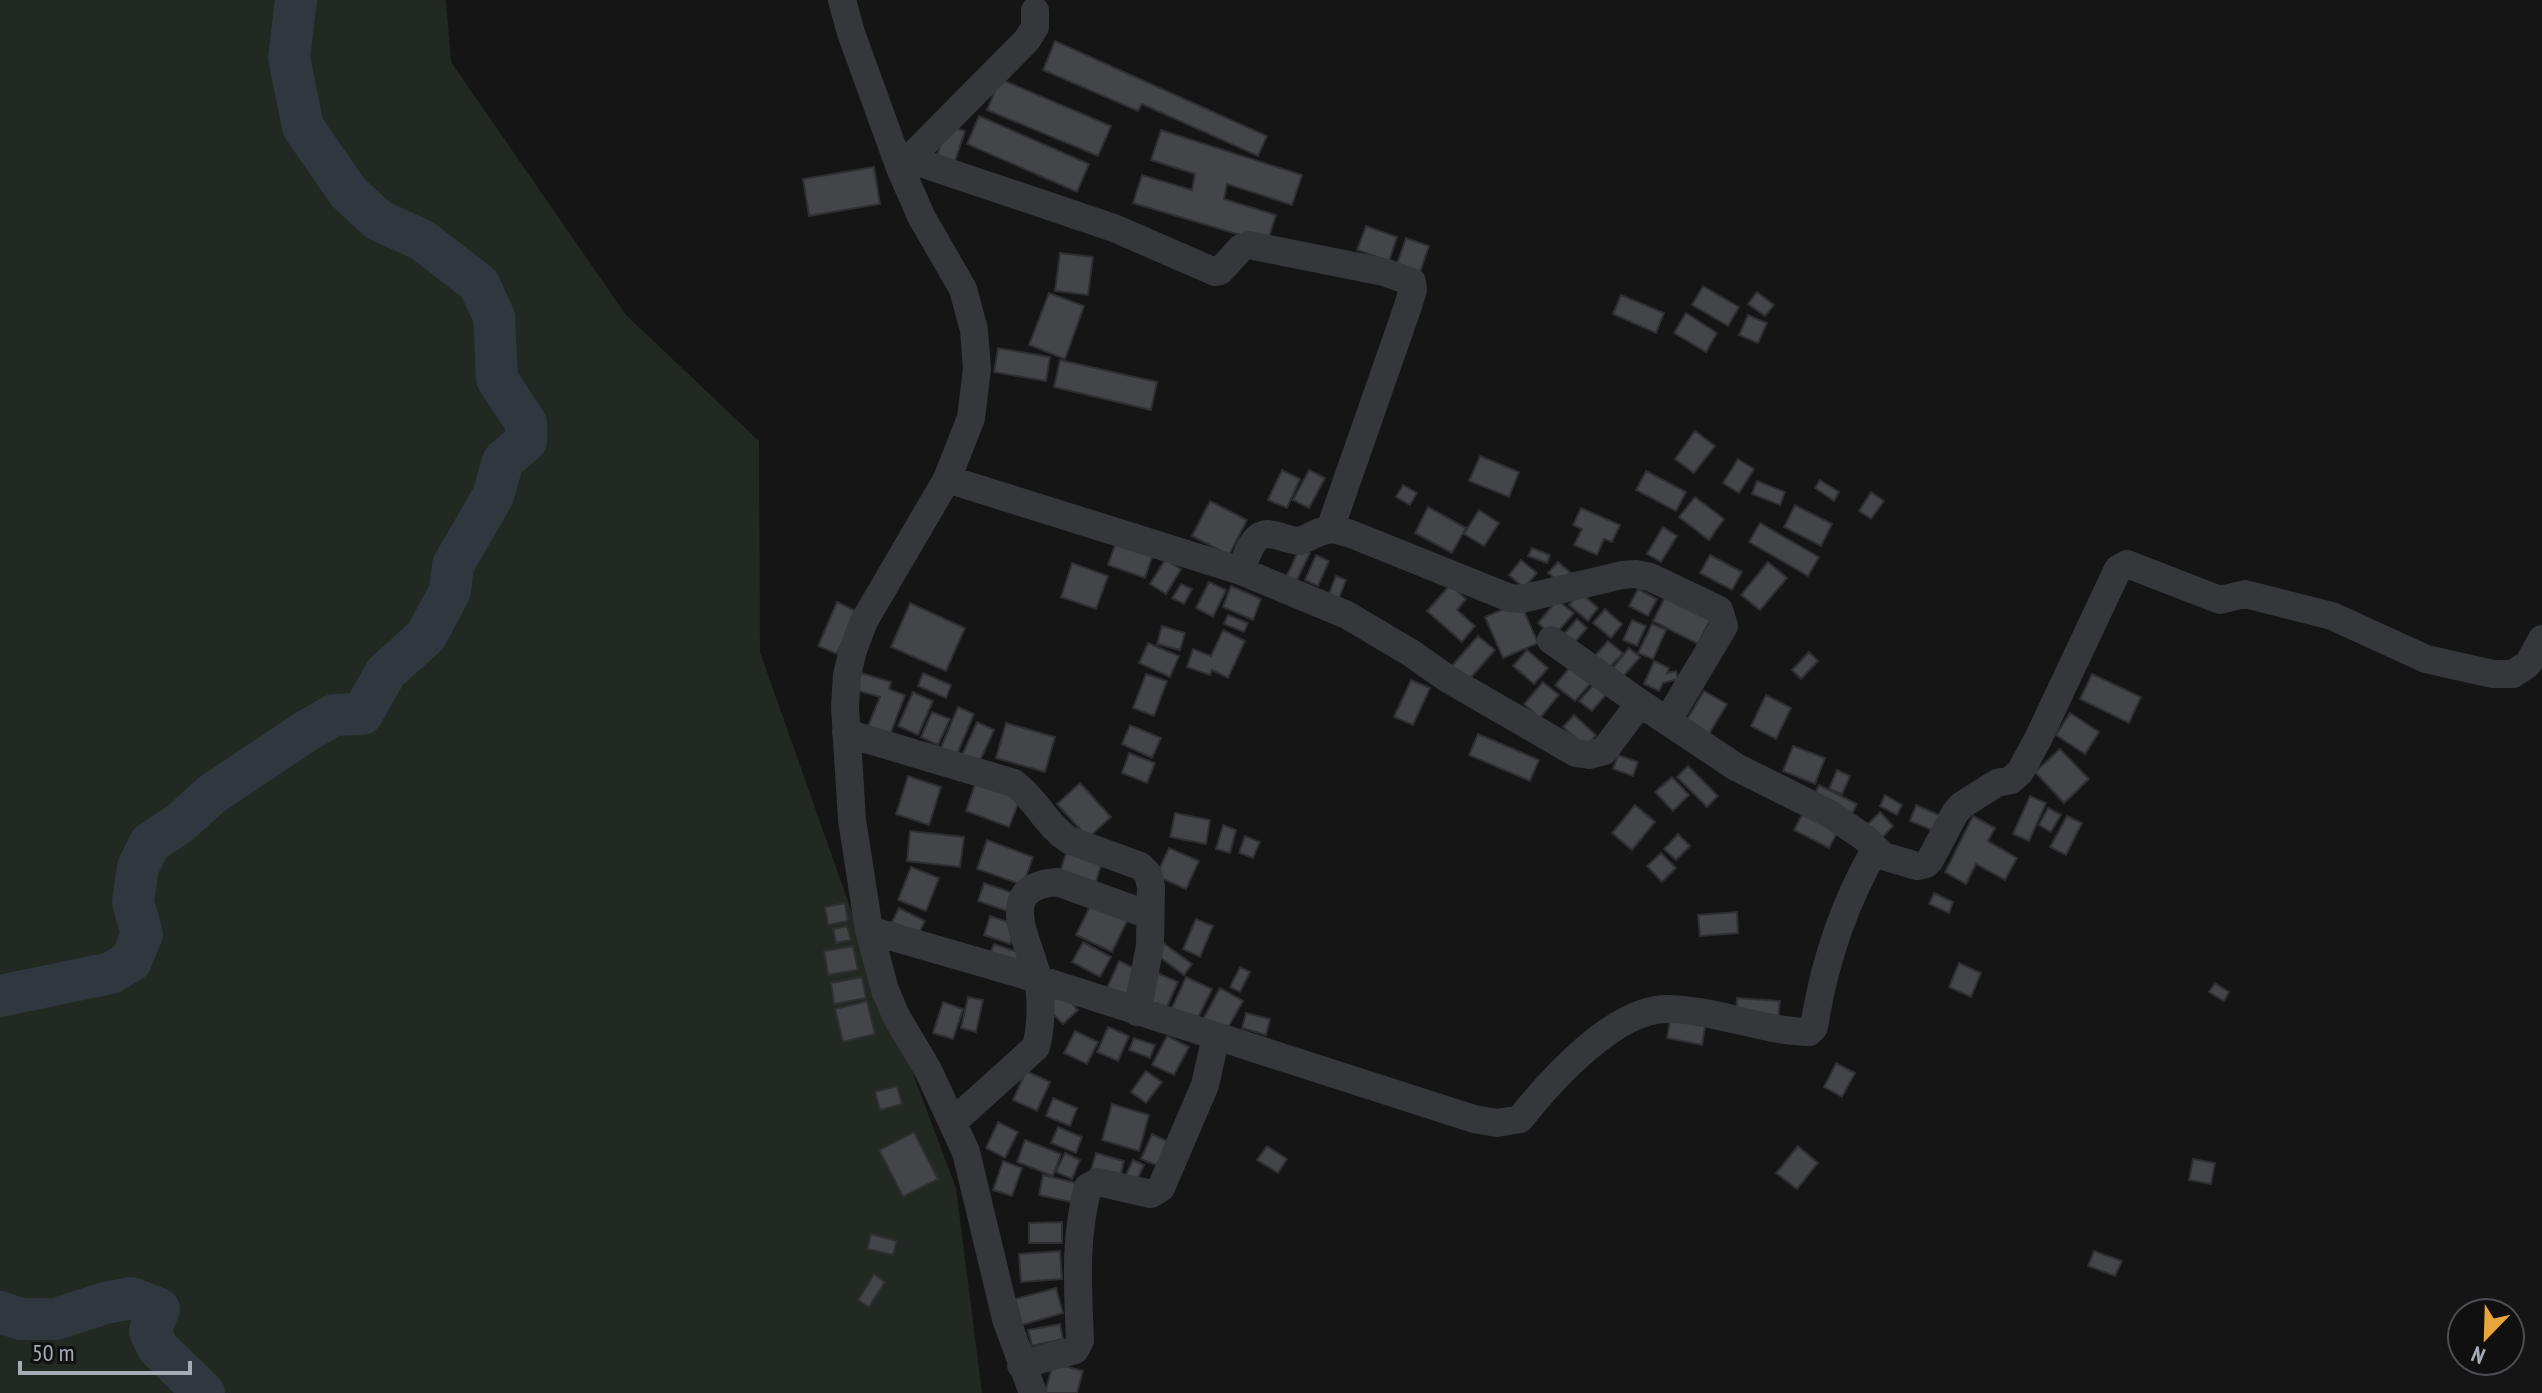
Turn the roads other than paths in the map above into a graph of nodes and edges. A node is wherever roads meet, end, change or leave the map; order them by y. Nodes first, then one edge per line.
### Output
1 (842, 0) edge
2 (1035, 11) dead end
3 (905, 163) junction
4 (947, 479) junction
5 (1330, 529) junction
6 (1241, 571) junction
7 (2542, 639) edge
8 (1551, 640) dead end
9 (1640, 703) junction
10 (1668, 720) junction
11 (846, 733) junction
12 (1875, 850) junction
13 (1149, 915) junction
14 (869, 930) junction
15 (1038, 979) junction
16 (1137, 1012) junction
17 (1216, 1036) junction
18 (953, 1122) junction
19 (1021, 1365) junction
20 (1033, 1393) edge

1 - 3 street
2 - 3 street
3 - 4 street
3 - 5 street
4 - 6 street
4 - 11 street
5 - 6 street
5 - 10 street
6 - 9 street
7 - 12 street
8 - 9 street
9 - 10 street
10 - 12 street
11 - 13 street
11 - 14 street
12 - 17 street
13 - 15 street
13 - 16 street
14 - 15 street
14 - 18 street
15 - 16 street
15 - 18 street
16 - 17 street
17 - 19 street
18 - 19 street
19 - 20 street

